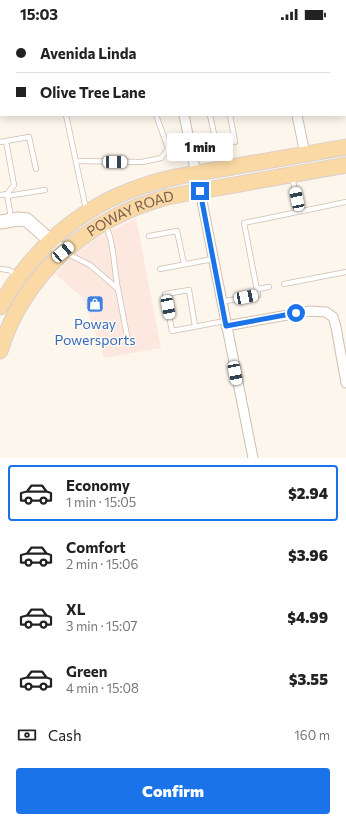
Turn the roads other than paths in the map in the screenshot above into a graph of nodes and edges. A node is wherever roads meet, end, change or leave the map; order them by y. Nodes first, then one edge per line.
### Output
1 (66, 116) edge
2 (156, 116) edge
3 (184, 116) edge
4 (210, 116) edge
5 (230, 116) edge
6 (297, 116) edge
7 (6, 141) junction
8 (190, 141) junction
9 (0, 142) edge
10 (235, 142) dead end
11 (216, 143) dead end
12 (346, 147) edge
13 (168, 148) junction
14 (304, 154) junction
15 (76, 161) junction
16 (346, 165) edge
17 (36, 169) dead end
18 (196, 174) junction
19 (292, 175) junction
20 (45, 190) dead end
21 (200, 191) junction
22 (0, 195) edge
23 (7, 195) junction
24 (346, 202) edge
25 (300, 211) junction
26 (87, 213) junction
27 (108, 220) junction
28 (6, 221) edge
29 (149, 236) dead end
30 (50, 241) junction
31 (63, 252) junction
32 (213, 259) junction
33 (184, 264) junction
34 (0, 269) edge
35 (160, 269) dead end
36 (346, 272) edge
37 (19, 277) junction
38 (284, 284) dead end
39 (269, 287) dead end
40 (118, 289) junction
41 (257, 289) junction
42 (221, 302) junction
43 (0, 307) edge
44 (225, 323) junction
45 (195, 326) junction
46 (128, 341) dead end
47 (0, 351) edge
48 (345, 370) edge
49 (346, 383) edge
50 (254, 458) edge

1 - 15 lane
2 - 13 lane
3 - 8 street
4 - 11 lane
5 - 10 lane
6 - 14 street
7 - 9 lane
7 - 17 lane
7 - 23 lane
8 - 13 lane
8 - 18 street
12 - 14 main road, POWAY ROAD
13 - 15 lane
14 - 18 main road, POWAY ROAD
14 - 21 main road
15 - 26 lane
16 - 19 main road, POWAY ROAD
18 - 26 main road, POWAY ROAD
18 - 27 main road
19 - 21 main road, POWAY ROAD
19 - 25 lane
20 - 23 lane
21 - 27 main road, POWAY ROAD
21 - 32 street
22 - 23 lane
23 - 28 lane
24 - 25 lane
25 - 41 lane
26 - 30 main road, POWAY ROAD
27 - 31 main road, POWAY ROAD
27 - 40 lane
28 - 30 street
29 - 33 lane
30 - 31 street
30 - 37 main road, POWAY ROAD
31 - 40 lane
31 - 47 main road, POWAY ROAD
32 - 33 lane
32 - 42 street
33 - 35 lane
34 - 37 lane
36 - 38 lane
37 - 43 main road, POWAY ROAD
39 - 41 lane
40 - 46 lane
41 - 42 lane
42 - 44 street
44 - 45 lane
44 - 48 street
44 - 50 street
45 - 45 lane
48 - 49 street

